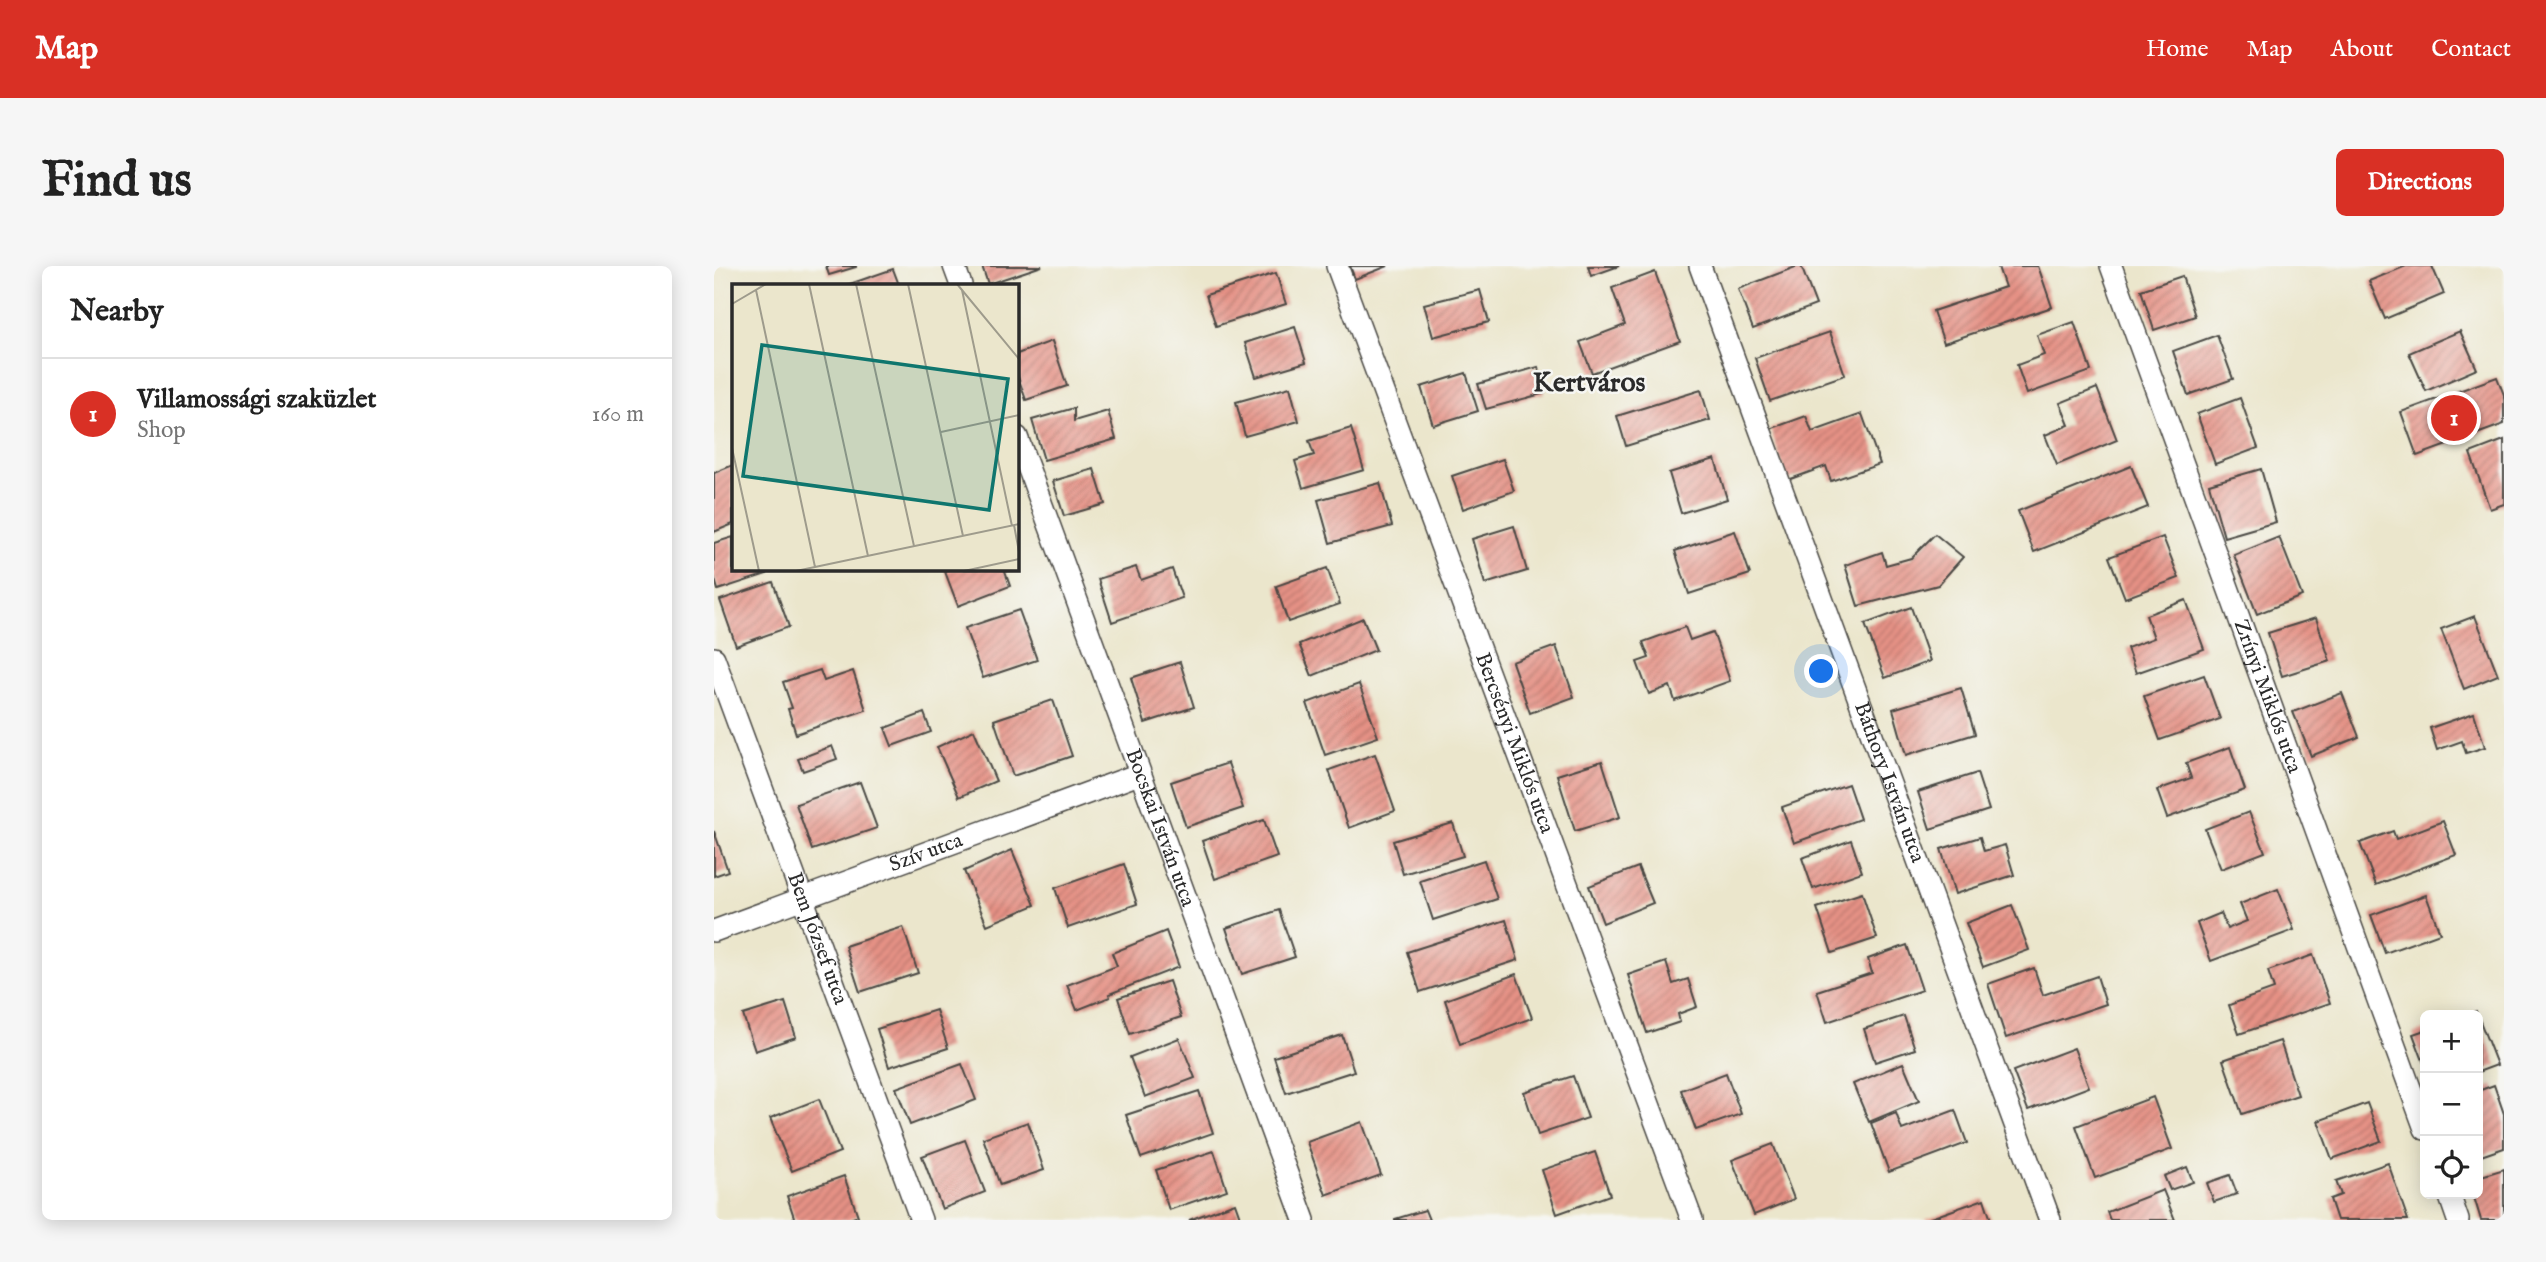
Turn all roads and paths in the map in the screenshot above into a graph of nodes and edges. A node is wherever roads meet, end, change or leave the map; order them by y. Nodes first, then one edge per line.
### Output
1 (954, 266) edge
2 (1337, 266) edge
3 (1700, 266) edge
4 (2111, 266) edge
5 (961, 284) edge
6 (1018, 441) edge
7 (714, 658) edge
8 (1139, 774) junction
9 (803, 899) junction
10 (714, 931) edge
11 (2420, 1115) edge
12 (2451, 1199) edge
13 (921, 1220) edge
14 (1304, 1220) edge
15 (1692, 1220) edge
16 (2050, 1220) edge
17 (2458, 1220) edge

1 - 5 street
2 - 15 street, Bercsényi Miklós utca
3 - 16 street, Báthory István utca
4 - 11 street, Zrínyi Miklós utca
6 - 8 street, Bocskai István utca
7 - 9 street, Bem József utca
8 - 9 street, Szív utca
8 - 14 street, Bocskai István utca
9 - 10 street, Szív utca
9 - 13 street, Bem József utca
12 - 17 street

